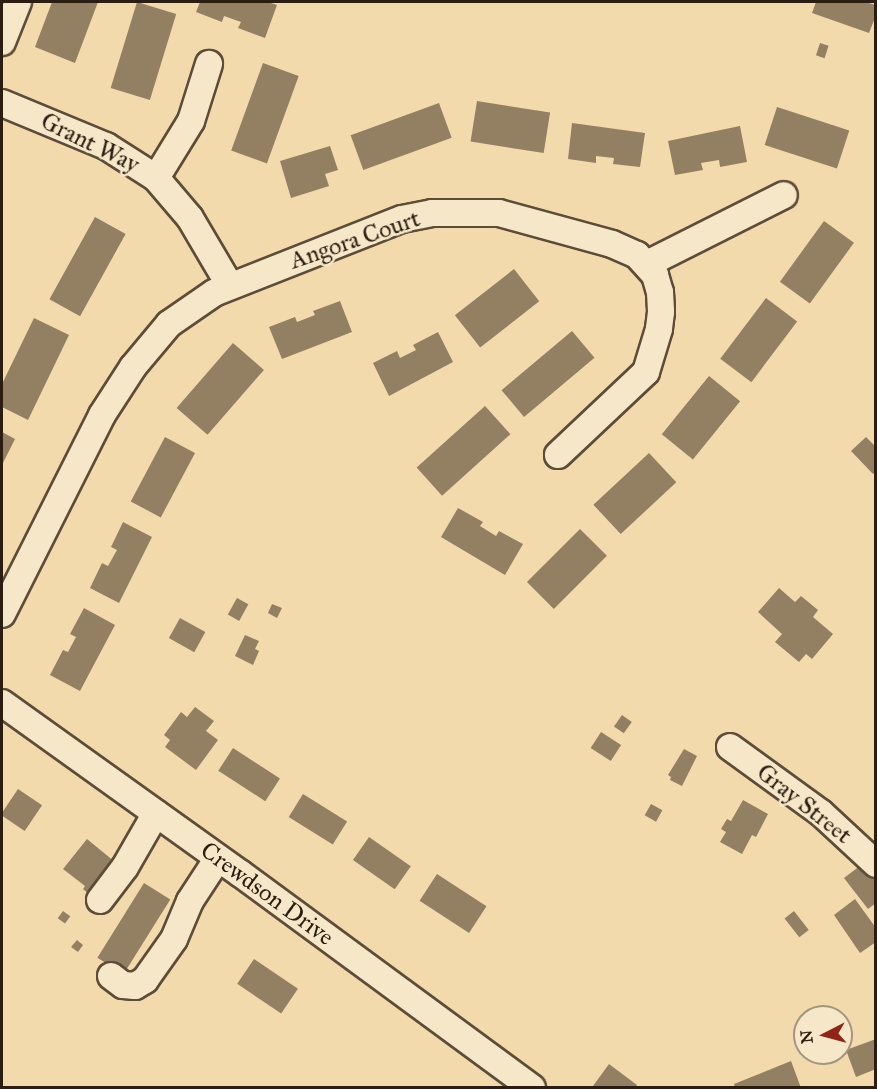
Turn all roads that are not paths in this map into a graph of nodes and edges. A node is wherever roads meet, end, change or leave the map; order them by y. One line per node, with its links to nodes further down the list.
1 (18, 2): 2 (street)
2 (2, 42)
3 (209, 64): 5 (street)
4 (2, 103): 5 (street, Grant Way)
5 (156, 178): 8 (street, Grant Way)
6 (784, 195): 7 (street)
7 (647, 264): 8 (street, Angora Court); 9 (street)
8 (230, 286): 10 (street, Angora Court)
9 (558, 455)
10 (2, 614)
11 (2, 702): 13 (street, Crewdson Drive)
12 (730, 747): 15 (street, Gray Street)
13 (156, 813): 14 (street, Crewdson Drive); 16 (street)
14 (218, 858): 17 (street); 18 (street, Crewdson Drive)
15 (876, 864)
16 (100, 900)
17 (111, 976)
18 (532, 1088)

